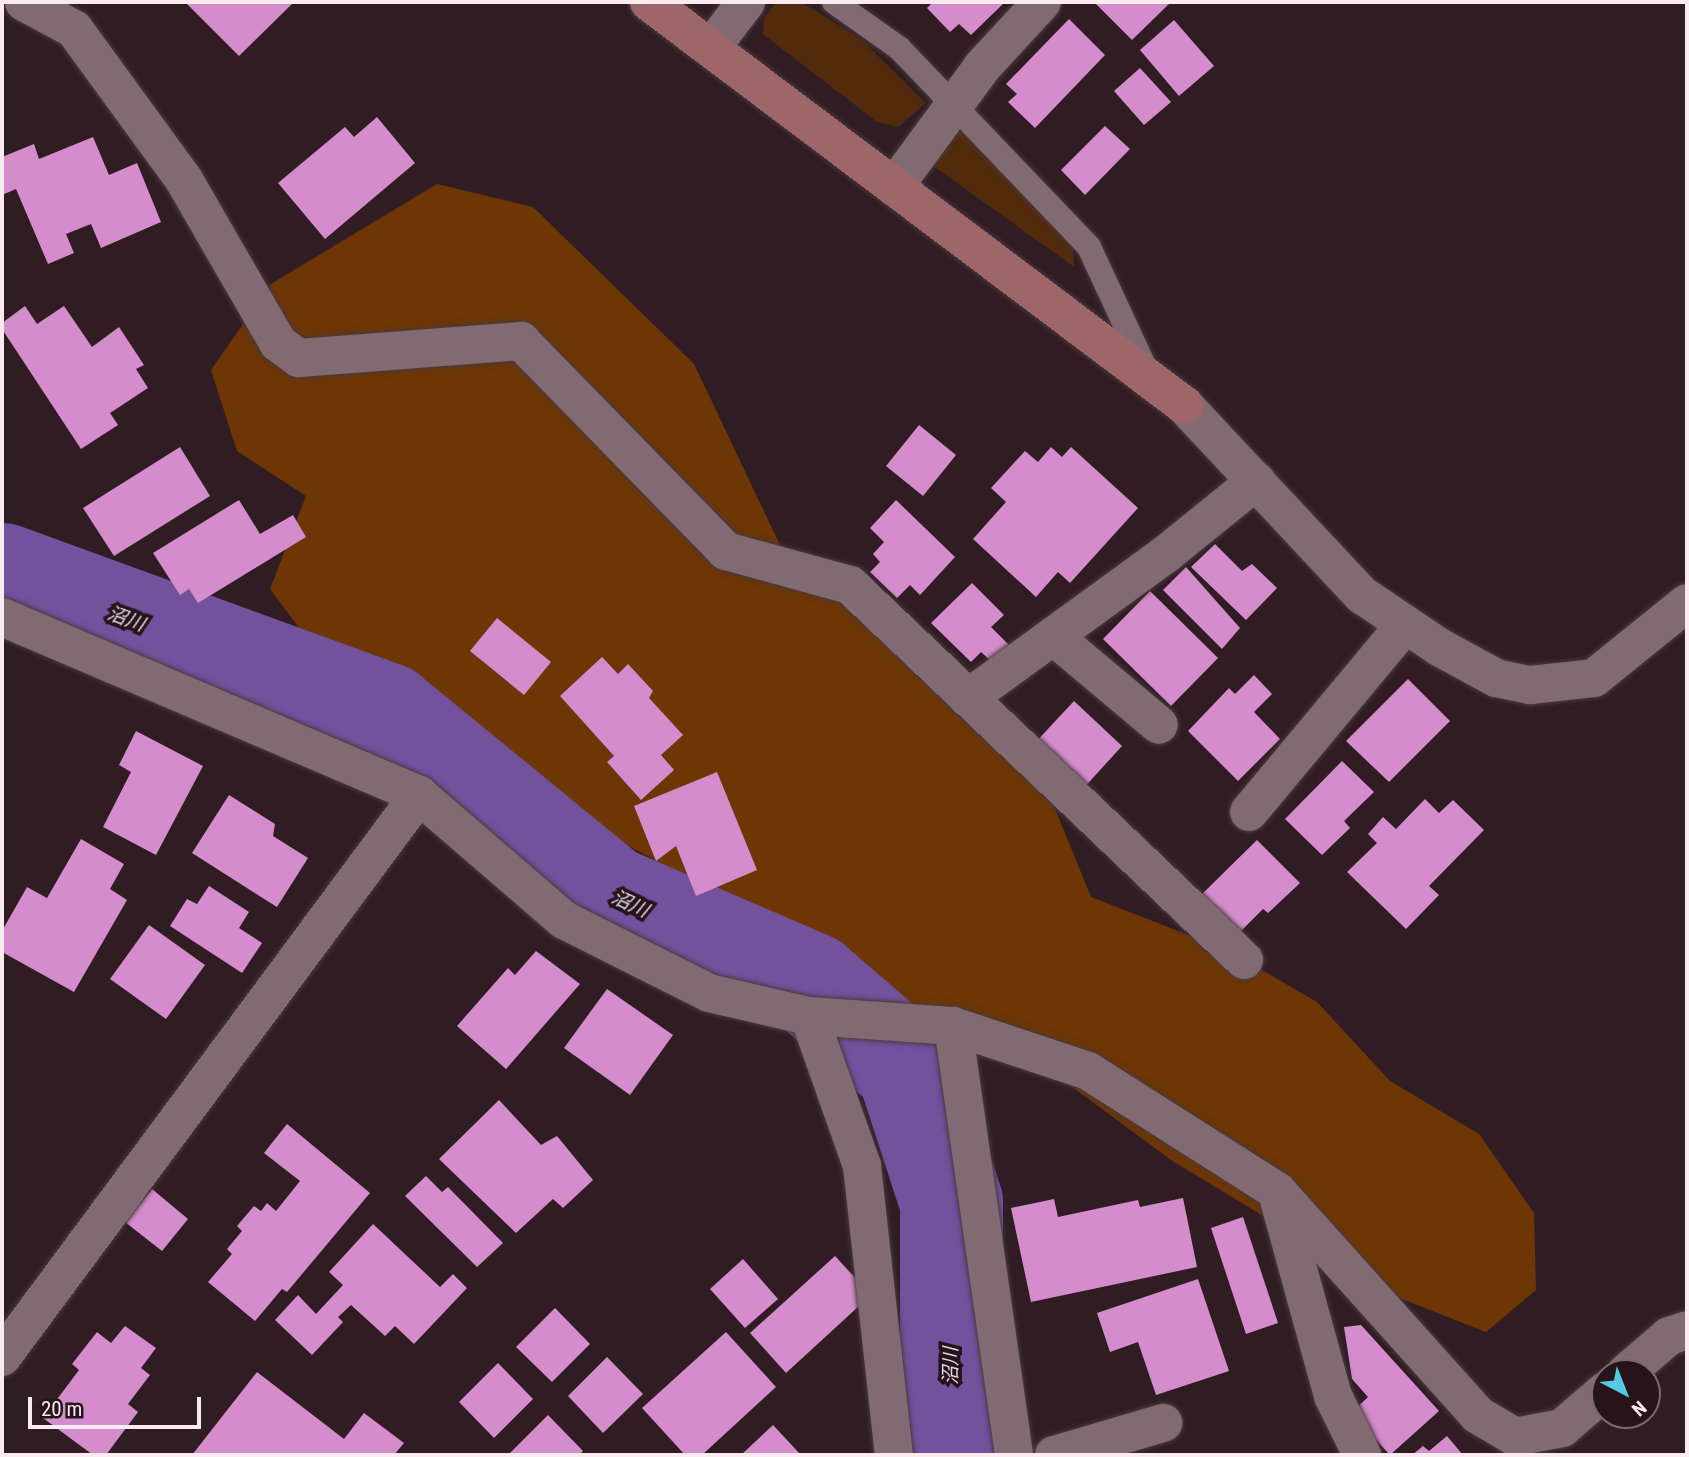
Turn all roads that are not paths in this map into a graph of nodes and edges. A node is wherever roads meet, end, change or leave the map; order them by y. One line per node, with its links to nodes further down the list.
1 (24, 2): 15 (street)
2 (649, 2): 6 (street)
3 (746, 2): 6 (street)
4 (834, 2): 7 (lane)
5 (1042, 2): 7 (street)
6 (711, 48): 8 (street)
7 (952, 107): 8 (street); 9 (lane)
8 (894, 187): 9 (street)
9 (1149, 378): 10 (street)
10 (1256, 481): 13 (street); 14 (street)
11 (1687, 603): 13 (street)
12 (2, 617): 17 (street)
13 (1405, 625): 18 (street)
14 (1053, 636): 15 (street); 16 (street)
15 (968, 698): 19 (street)
16 (1159, 725)
17 (419, 795): 20 (street); 24 (street)
18 (1249, 812)
19 (1244, 960)
20 (809, 1016): 21 (street); 28 (street)
21 (953, 1026): 22 (street); 29 (street)
22 (1277, 1191): 26 (street); 31 (street)
23 (1687, 1330): 25 (street)
24 (2, 1357)
25 (1642, 1359)
26 (1591, 1403)
27 (1163, 1423): 30 (street)
28 (894, 1455)
29 (1014, 1455)
30 (1054, 1455)
31 (1362, 1455)

